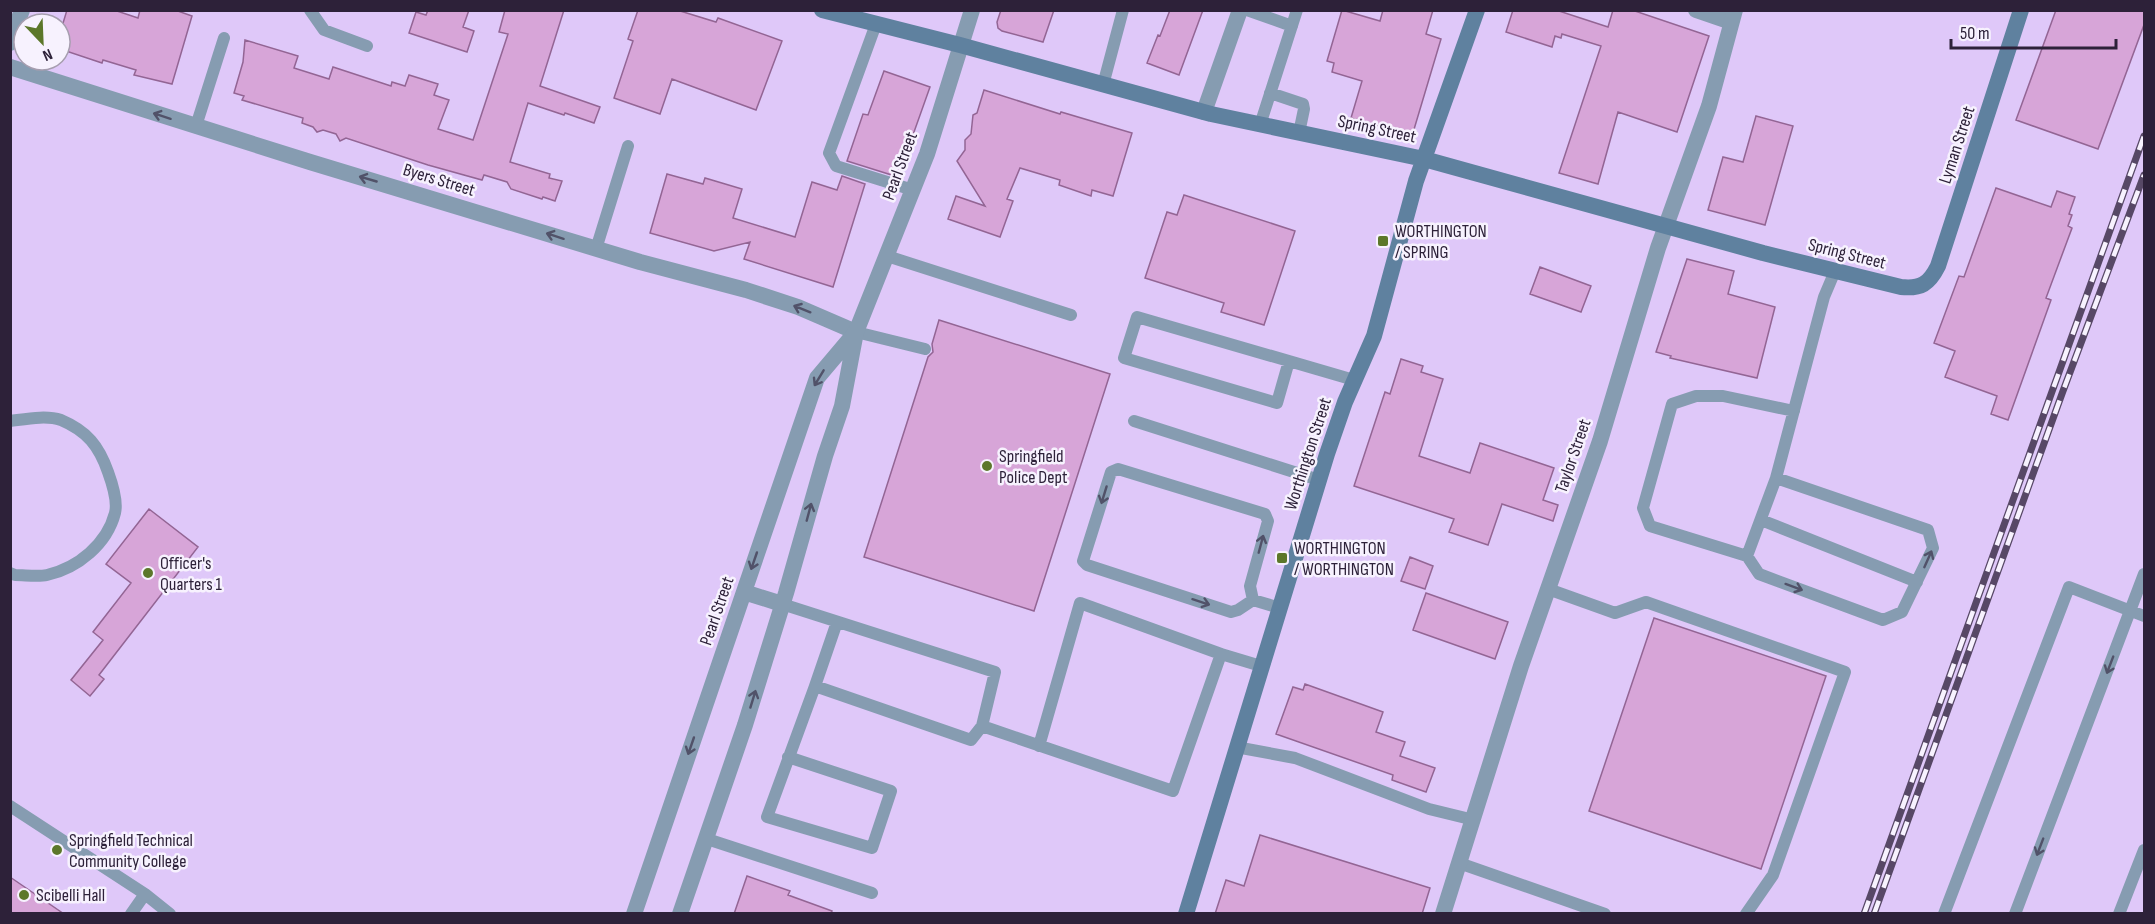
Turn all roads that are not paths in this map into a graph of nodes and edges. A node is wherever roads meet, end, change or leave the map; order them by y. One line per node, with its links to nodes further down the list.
1 (22, 10): 16 (street)
2 (310, 10): 18 (lane)
3 (822, 10): 13 (main road, Spring Street)
4 (972, 10): 17 (street, Pearl Street)
5 (1123, 10): 20 (lane)
6 (1240, 10): 22 (street)
7 (1247, 10): 14 (lane)
8 (1297, 10): 14 (lane)
9 (1477, 10): 27 (main road, Worthington Street)
10 (1696, 10): 12 (street)
11 (2020, 10): 33 (main road, Lyman Street)
12 (1733, 16): 29 (street, Taylor Street)
13 (876, 24): 17 (main road, Spring Street); 28 (lane)
14 (1292, 26): 21 (lane)
15 (224, 38): 24 (lane)
16 (10, 43)
17 (960, 45): 20 (main road, Spring Street); 28 (street, Pearl Street)
18 (367, 46)
19 (10, 67): 24 (street, Byers Street, one-way to 19)
20 (1103, 85): 22 (main road, Spring Street)
21 (1270, 93): 23 (lane); 25 (lane)
22 (1204, 112): 23 (main road, Spring Street)
23 (1260, 125): 25 (main road, Spring Street)
24 (196, 126): 30 (street, Byers Street, one-way to 24)
25 (1299, 133): 27 (main road, Spring Street)
26 (628, 146): 30 (lane)
27 (1424, 159): 29 (main road, Spring Street); 38 (main road, Worthington Street)
28 (914, 190): 31 (street, Pearl Street)
29 (1666, 226): 32 (main road, Spring Street); 49 (street, Taylor Street)
30 (597, 249): 35 (street, Byers Street, one-way to 30)
31 (887, 256): 34 (lane); 35 (street, Pearl Street)
32 (1835, 271): 33 (main road, Spring Street); 39 (lane)
33 (1922, 286)
34 (1071, 315)
35 (856, 332): 36 (lane); 50 (street, Pearl Street, one-way to 50); 52 (street, Pearl Street, one-way to 35)
36 (926, 349)
37 (1289, 361): 37 (lane); 38 (lane)
38 (1354, 380): 43 (main road, Worthington Street)
39 (1794, 411): 42 (lane); 45 (lane)
40 (10, 420): 46 (lane)
41 (1134, 421): 43 (lane)
42 (1776, 478): 44 (lane); 48 (lane, one-way to 42)
43 (1319, 480): 53 (main road, Worthington Street)
44 (1761, 520): 45 (lane); 48 (lane)
45 (1747, 556): 48 (lane, one-way to 48)
46 (10, 573)
47 (2145, 574): 54 (lane)
48 (1917, 582)
49 (1548, 589): 65 (street, Taylor Street); 78 (lane)
50 (744, 592): 52 (street); 73 (street, Pearl Street, one-way to 73)
51 (1253, 600): 51 (lane, one-way to 51); 53 (lane)
52 (783, 604): 56 (lane); 66 (street, Pearl Street, one-way to 52)
53 (1280, 608): 58 (main road, Worthington Street)
54 (2131, 611): 55 (lane); 79 (lane); 80 (lane, one-way to 80)
55 (2145, 616)
56 (837, 622): 59 (lane); 60 (lane)
57 (1221, 654): 58 (lane); 61 (lane); 61 (lane)
58 (1261, 666): 62 (main road, Worthington Street)
59 (815, 686): 60 (lane); 63 (lane)
60 (982, 726): 61 (lane)
61 (1039, 746)
62 (1236, 747): 65 (lane); 75 (main road, Worthington Street)
63 (788, 757): 63 (lane)
64 (10, 806): 70 (lane)
65 (1474, 820): 68 (street, Taylor Street)
66 (707, 839): 69 (lane); 74 (street, Pearl Street)
67 (2145, 850): 81 (lane)
68 (1459, 863): 76 (street, Taylor Street); 77 (lane)
69 (872, 893)
70 (145, 894): 71 (lane); 72 (lane)
71 (131, 914)
72 (170, 914)
73 (634, 914)
74 (680, 914)
75 (1186, 914)
76 (1443, 914)
77 (1605, 914)
78 (1746, 914)
79 (1944, 914)
80 (2015, 914)
81 (2119, 914)

